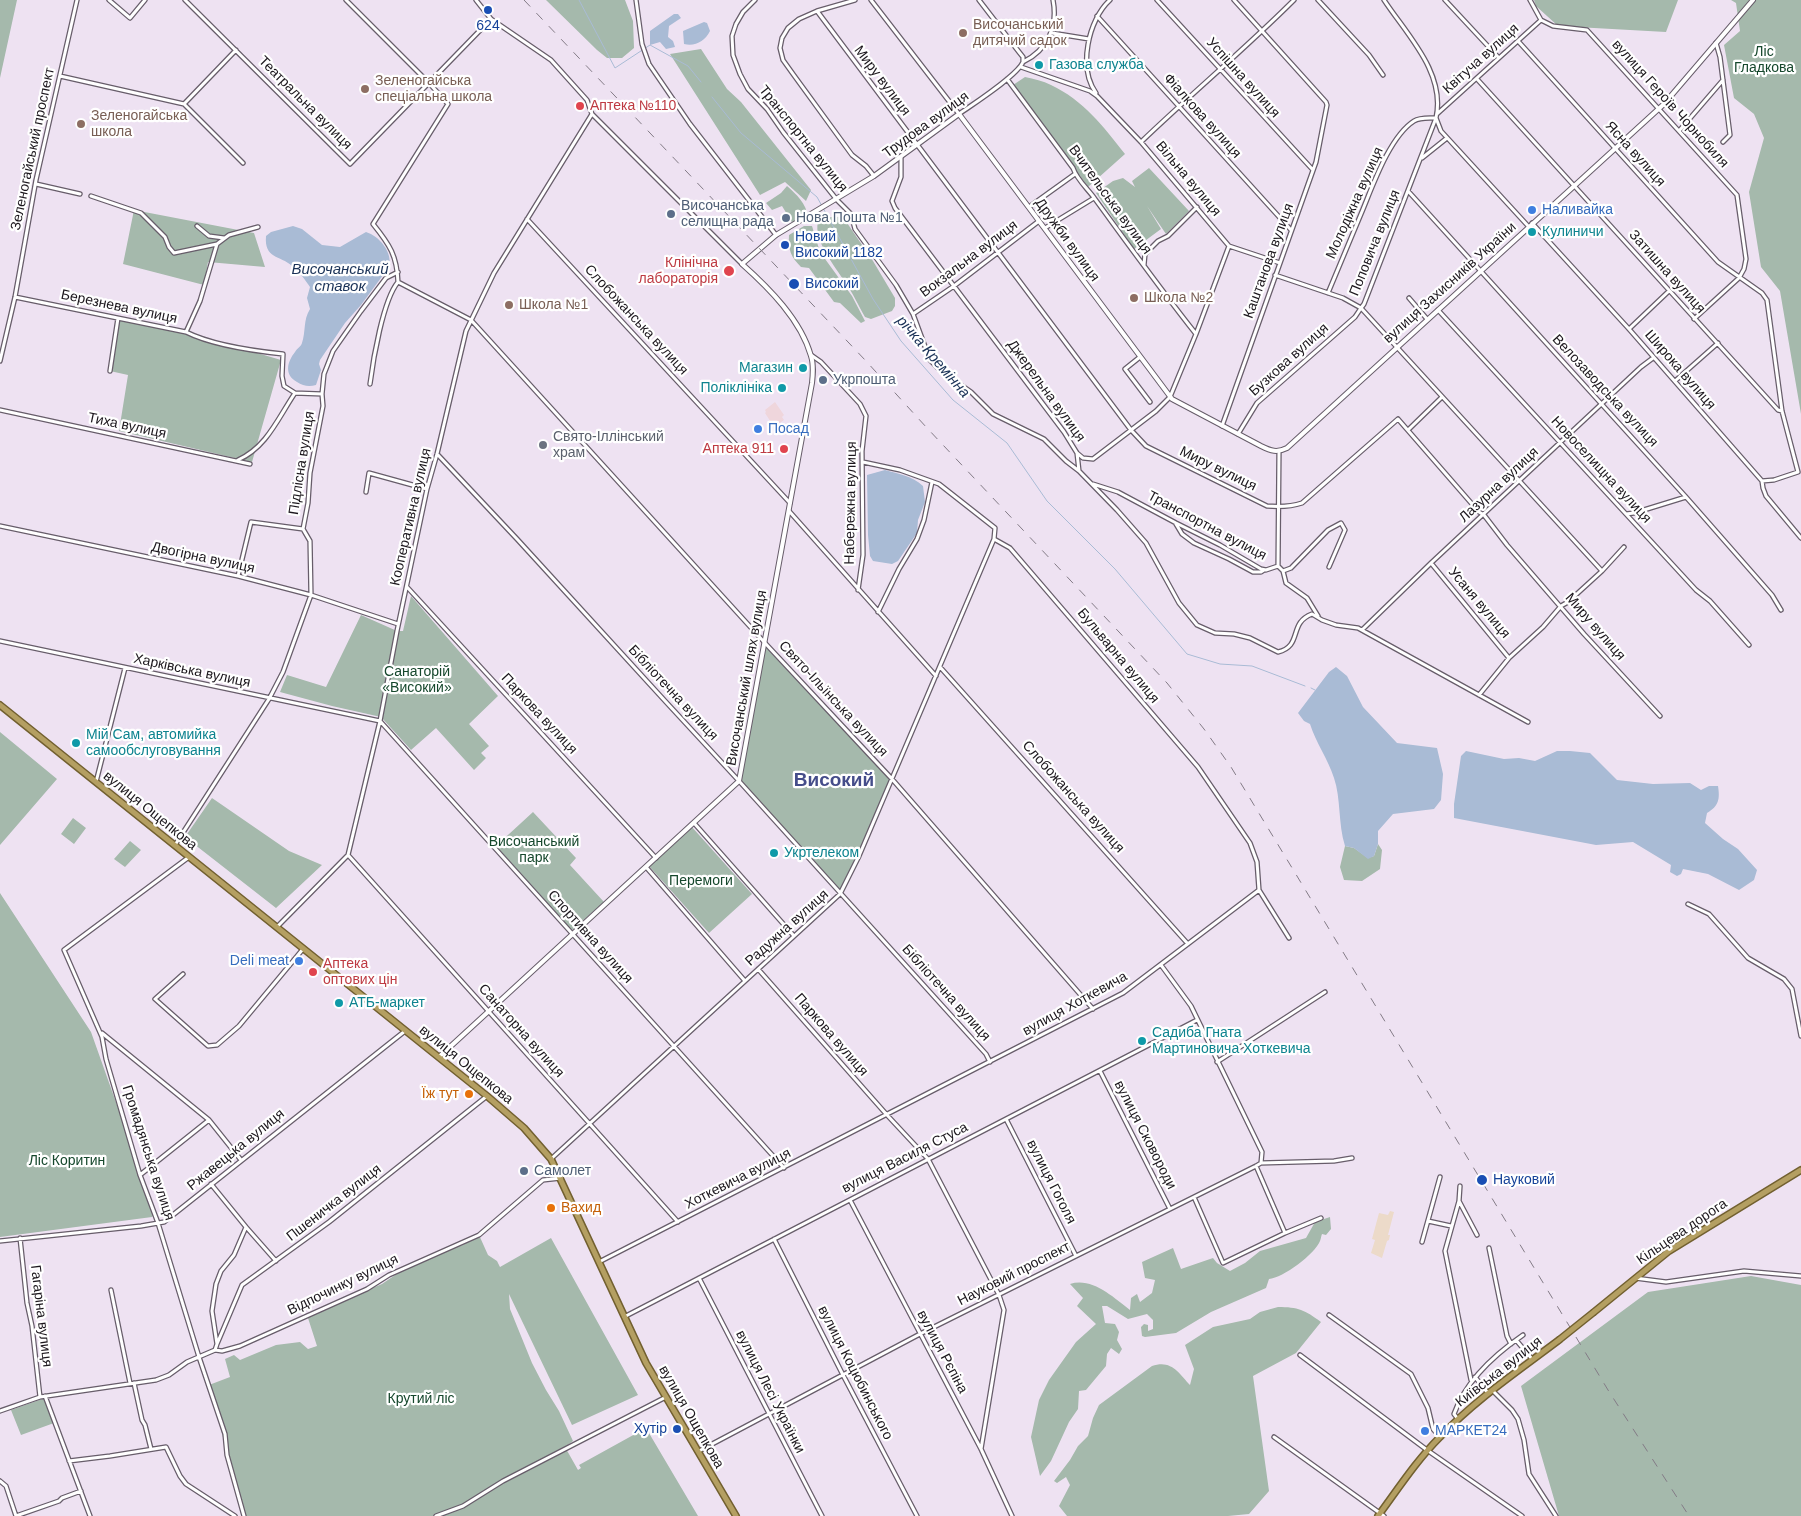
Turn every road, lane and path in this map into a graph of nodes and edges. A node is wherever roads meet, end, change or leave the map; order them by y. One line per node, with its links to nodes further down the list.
1 (77, 0): 39 (street, Зеленогайський проспект)
2 (109, 0): 3 (street)
3 (145, 0)
4 (185, 0): 33 (street, Театральна вулиця)
5 (346, 0): 43 (street)
6 (476, 0): 26 (street)
7 (636, 0): 80 (street)
8 (755, 0): 70 (street, Транспортна вулиця)
9 (855, 0): 24 (street)
10 (871, 0): 49 (street, Дружби вулиця)
11 (979, 0): 35 (street)
12 (1053, 0): 23 (street)
13 (1057, 0): 23 (street)
14 (1110, 0): 25 (street)
15 (1157, 0): 37 (street, Успішна вулиця)
16 (1234, 0): 28 (street)
17 (1294, 0): 28 (street)
18 (1318, 0): 38 (street)
19 (1384, 0): 50 (street, Поповича вулиця)
20 (1445, 0): 34 (street)
21 (1530, 0): 27 (street)
22 (1753, 0): 32 (street, вулиця Захисників України)
23 (1054, 7): 29 (street)
24 (817, 11): 56 (street, Миру вулиця); 63 (street)
25 (1097, 16): 30 (street); 46 (street, Фіалкова вулиця)
26 (491, 19): 43 (street, Театральна вулиця); 48 (street)
27 (1541, 20): 31 (street, Квітуча вулиця); 47 (street, вулиця Героїв Чорнобиля)
28 (1262, 32): 37 (street); 61 (street, Каштанова вулиця)
29 (1052, 33): 30 (street); 35 (street)
30 (1089, 39): 44 (street)
31 (1518, 41): 34 (street, Квітуча вулиця); 57 (street, Ясна вулиця)
32 (1716, 43): 42 (street); 47 (street, вулиця Захисників України)
33 (236, 50): 43 (street, Театральна вулиця); 45 (street)
34 (1499, 59): 41 (street, Квітуча вулиця)
35 (1023, 62): 36 (street, Трудова вулиця)
36 (1021, 67): 40 (street, Трудова вулиця); 44 (street, Вільна вулиця)
37 (1220, 69): 46 (street); 61 (street, Успішна вулиця)
38 (1383, 75)
39 (60, 76): 45 (street); 64 (street, Зеленогайський проспект)
40 (1007, 79): 49 (street, Трудова вулиця); 62 (street, Вчительська вулиця)
41 (1477, 79): 50 (street, Квітуча вулиця); 65 (street, Затишна вулиця)
42 (1723, 80): 52 (street); 55 (street)
43 (430, 82): 89 (street)
44 (1098, 96): 54 (street, Вільна вулиця)
45 (184, 104): 60 (street)
46 (1178, 106): 54 (street); 79 (street, Фіалкова вулиця)
47 (1659, 109): 52 (street, вулиця Героїв Чорнобиля); 57 (street, вулиця Захисників України)
48 (592, 114): 73 (street, Кооперативна вулиця); 86 (street)
49 (959, 114): 56 (street, Трудова вулиця); 71 (street, Дружби вулиця)
50 (1437, 114): 51 (street, Поповича вулиця)
51 (1436, 118): 53 (street, Широка вулиця); 59 (street, Поповича вулиця); 95 (street, Молодіжна вулиця)
52 (1679, 131): 91 (street, вулиця Героїв Чорнобиля)
53 (1447, 138): 59 (street); 75 (street, Широка вулиця)
54 (1141, 142): 72 (street, Вільна вулиця)
55 (1723, 142)
56 (916, 146): 58 (street, Трудова вулиця); 84 (street, Миру вулиця)
57 (1615, 148): 65 (street, вулиця Захисників України); 91 (street, Ясна вулиця)
58 (901, 157): 63 (street, Трудова вулиця); 93 (street, Джерельна вулиця)
59 (1420, 159): 66 (street, Поповича вулиця)
60 (243, 164)
61 (1313, 170): 79 (street, Каштанова вулиця)
62 (1075, 174): 69 (street, Вчительська вулиця); 71 (street)
63 (874, 176): 70 (street, Трудова вулиця)
64 (36, 184): 67 (street); 96 (street, Зеленогайський проспект)
65 (1574, 186): 75 (street, вулиця Захисників України); 94 (street, Затишна вулиця)
66 (1408, 191): 88 (street, Велозаводська вулиця); 98 (street, Поповича вулиця)
67 (80, 194)
68 (91, 196): 82 (street)
69 (1094, 198): 78 (street); 87 (street, Вчительська вулиця)
70 (837, 200): 80 (street, Трудова вулиця); 100 (street, Транспортна вулиця)
71 (1029, 207): 74 (street, Дружби вулиця)
72 (1197, 207): 83 (street, Вільна вулиця); 87 (street)
73 (527, 219): 104 (street, Кооперативна вулиця); 144 (street, Слобожанська вулиця)
74 (1039, 221): 78 (street, Дружби вулиця); 84 (street, Вокзальна вулиця)
75 (1531, 225): 88 (street, вулиця Захисників України); 105 (street, Широка вулиця)
76 (197, 226): 81 (street)
77 (258, 227): 81 (street)
78 (1045, 228): 111 (street, Дружби вулиця)
79 (1291, 231): 85 (street, Каштанова вулиця)
80 (776, 235): 86 (street, Трудова вулиця)
81 (224, 238): 82 (street)
82 (217, 244): 106 (street, Березнева вулиця)
83 (1228, 246): 85 (street); 107 (street)
84 (998, 252): 93 (street, Вокзальна вулиця); 126 (street, Миру вулиця)
85 (1280, 263): 90 (street, Каштанова вулиця)
86 (742, 264): 110 (street)
87 (1144, 266): 107 (street, Вчительська вулиця)
88 (1480, 271): 99 (street, вулиця Захисників України); 122 (street, Велозаводська вулиця)
89 (398, 272): 92 (street); 118 (street, Підлісна вулиця)
90 (1276, 275): 95 (street); 125 (street, Каштанова вулиця)
91 (1740, 278): 103 (street); 124 (street, Ясна вулиця)
92 (398, 282): 104 (street); 116 (street)
93 (954, 286): 100 (street, Вокзальна вулиця); 131 (street, Джерельна вулиця)
94 (1669, 291): 103 (street, Затишна вулиця); 105 (street)
95 (1328, 293): 98 (street)
96 (15, 297): 101 (street, Березнева вулиця); 113 (street, Зеленогайський проспект)
97 (1409, 298): 102 (street)
98 (1361, 308): 109 (street, Поповича вулиця); 128 (street, Бузкова вулиця)
99 (1438, 309): 102 (street, вулиця Захисників України); 129 (street, Новоселищна вулиця)
100 (913, 314): 136 (street, Транспортна вулиця)
101 (118, 318): 106 (street, Березнева вулиця); 114 (street)
102 (1427, 319): 109 (street, вулиця Захисників України)
103 (1694, 319): 108 (street, Затишна вулиця)
104 (471, 320): 132 (street, Кооперативна вулиця); 172 (street, Свято-Ільїнська вулиця)
105 (1629, 329): 112 (street, Широка вулиця)
106 (186, 332): 117 (street)
107 (1196, 334): 119 (street)
108 (1718, 343): 115 (street); 124 (street, Затишна вулиця)
109 (1396, 347): 120 (street, Поповича вулиця); 130 (street, вулиця Захисників України)
110 (811, 355): 134 (street, Набережна вулиця); 144 (street, Височанський шлях вулиця)
111 (1140, 357): 119 (street, Дружби вулиця); 121 (street)
112 (1653, 358): 115 (street, Широка вулиця); 122 (street, Лазурна вулиця)
113 (0, 361)
114 (110, 371)
115 (1675, 381): 138 (street, Широка вулиця)
116 (370, 384)
117 (295, 393): 118 (street); 133 (street)
118 (322, 394): 151 (street, Підлісна вулиця)
119 (1170, 397): 125 (street, Дружби вулиця); 126 (street)
120 (1442, 397): 127 (street); 137 (street, Поповича вулиця)
121 (1150, 402)
122 (1601, 404): 129 (street, Лазурна вулиця); 143 (street, Велозаводська вулиця)
123 (0, 410): 133 (street, Тиха вулиця)
124 (1782, 411): 138 (street, Ясна вулиця)
125 (1222, 426): 128 (street, Дружби вулиця)
126 (1131, 430): 131 (street); 145 (street, Миру вулиця)
127 (1408, 430): 145 (street, Миру вулиця); 148 (street, Миру вулиця)
128 (1238, 434): 130 (street, Дружби вулиця)
129 (1560, 443): 137 (street, Лазурна вулиця); 147 (street, Новоселищна вулиця)
130 (1279, 451): 145 (street)
131 (1077, 453): 136 (street, Джерельна вулиця)
132 (437, 454): 141 (street, Кооперативна вулиця); 185 (street, Бібліотечна вулиця)
133 (237, 460): 135 (street, Тиха вулиця)
134 (863, 462): 139 (street, Бульварна вулиця); 163 (street, Набережна вулиця)
135 (250, 464)
136 (1079, 471): 140 (street)
137 (1519, 481): 148 (street, Лазурна вулиця); 159 (street, Поповича вулиця)
138 (1762, 481): 152 (street, Широка вулиця)
139 (932, 482): 153 (street, Бульварна вулиця); 167 (street)
140 (1090, 483): 149 (street, Транспортна вулиця); 168 (street)
141 (427, 489): 142 (street); 162 (street, Кооперативна вулиця)
142 (366, 492)
143 (1686, 497): 147 (street); 166 (street, Велозаводська вулиця)
144 (790, 502): 146 (street, Височанський шлях вулиця)
145 (1279, 507): 156 (street)
146 (789, 512): 163 (street); 172 (street, Височанський шлях вулиця)
147 (1626, 514): 173 (street, Новоселищна вулиця)
148 (1484, 515): 155 (street, Лазурна вулиця); 165 (street, Миру вулиця)
149 (1176, 523): 158 (street, Транспортна вулиця); 158 (street)
150 (0, 526): 161 (street, Двогірна вулиця)
151 (303, 529): 161 (street); 164 (street, Підлісна вулиця)
152 (1801, 538)
153 (994, 539): 175 (street, Радужна вулиця); 193 (street, Бульварна вулиця)
154 (1624, 547): 159 (street)
155 (1431, 563): 170 (street, Лазурна вулиця); 174 (street, Усаня вулиця)
156 (1278, 566): 158 (street, Транспортна вулиця); 160 (street, Транспортна вулиця)
157 (1329, 567): 160 (street)
158 (1264, 570)
159 (1602, 571): 165 (street)
160 (1283, 572): 168 (street, Транспортна вулиця)
161 (238, 576): 164 (street, Двогірна вулиця)
162 (406, 587): 169 (street, Кооперативна вулиця); 191 (street, Паркова вулиця)
163 (858, 590): 167 (street)
164 (311, 595): 169 (street, Двогірна вулиця); 179 (street, Підлісна вулиця)
165 (1561, 606): 174 (street); 181 (street, Миру вулиця)
166 (1781, 610)
167 (878, 612): 177 (street)
168 (1318, 617): 170 (street)
169 (398, 624): 182 (street, Кооперативна вулиця)
170 (1362, 630): 178 (street)
171 (0, 641): 176 (street, Харківська вулиця)
172 (765, 643): 184 (street, Свято-Ільїнська вулиця); 185 (street, Височанський шлях вулиця)
173 (1749, 645)
174 (1509, 658): 178 (street)
175 (940, 666): 177 (street, Радужна вулиця); 200 (street, Слобожанська вулиця)
176 (125, 668): 179 (street, Харківська вулиця); 186 (street)
177 (936, 676): 184 (street, Радужна вулиця)
178 (1479, 695): 183 (street)
179 (269, 699): 182 (street, Харківська вулиця); 188 (street, Підлісна вулиця)
180 (0, 705): 186 (highway, вулиця Ощепкова)
181 (1660, 716)
182 (380, 721): 189 (street, Кооперативна вулиця); 197 (street, Спортивна вулиця)
183 (1528, 722)
184 (892, 778): 194 (street, Радужна вулиця); 207 (street, Свято-Ільїнська вулиця)
185 (739, 781): 187 (street, Височанський шлях вулиця); 194 (street, Бібліотечна вулиця)
186 (96, 783): 188 (highway, вулиця Ощепкова)
187 (694, 823): 191 (street, Височанський шлях вулиця); 198 (street)
188 (174, 845): 190 (highway, вулиця Ощепкова)
189 (348, 855): 196 (street); 208 (street, Санаторна вулиця)
190 (189, 857): 196 (highway, вулиця Ощепкова); 211 (street, Громадянська вулиця)
191 (656, 858): 192 (street, Височанський шлях вулиця)
192 (646, 867): 197 (street, Височанський шлях вулиця); 205 (street)
193 (1259, 890): 199 (street, Бульварна вулиця); 200 (street, вулиця Хоткевича)
194 (840, 894): 198 (street, Радужна вулиця); 215 (street, Бібліотечна вулиця)
195 (1688, 904): 212 (street)
196 (277, 927): 201 (highway, вулиця Ощепкова)
197 (573, 934): 208 (street, Височанський шлях вулиця); 213 (street, Спортивна вулиця)
198 (794, 936): 203 (street, Радужна вулиця)
199 (1289, 938)
200 (1188, 944): 202 (street, вулиця Хоткевича)
201 (304, 948): 204 (street); 210 (highway, вулиця Ощепкова)
202 (1161, 965): 207 (street, вулиця Хоткевича); 209 (street)
203 (758, 969): 205 (street, Радужна вулиця); 219 (street, Паркова вулиця)
204 (183, 974)
205 (745, 981): 213 (street, Радужна вулиця)
206 (1325, 992): 216 (street)
207 (1093, 1009): 215 (street, вулиця Хоткевича)
208 (488, 1012): 214 (street, Височанський шлях вулиця); 222 (street, Санаторна вулиця)
209 (1197, 1020): 216 (street); 217 (street, вулиця Василя Стуса)
210 (405, 1030): 214 (highway, вулиця Ощепкова); 226 (street, Ржавецька вулиця)
211 (100, 1032): 221 (street); 231 (street, Громадянська вулиця)
212 (1801, 1036)
213 (674, 1047): 222 (street, Радужна вулиця); 229 (street, Спортивна вулиця)
214 (439, 1057): 218 (highway, вулиця Ощепкова)
215 (990, 1062): 219 (street, вулиця Хоткевича)
216 (1217, 1062): 227 (street)
217 (1100, 1071): 220 (street, вулиця Василя Стуса); 239 (street, вулиця Сковороди)
218 (488, 1096): 223 (highway, вулиця Ощепкова); 254 (street, Пшеничка вулиця)
219 (887, 1115): 225 (street, Паркова вулиця); 229 (street, Хоткевича вулиця)
220 (1006, 1119): 225 (street, вулиця Василя Стуса); 253 (street, вулиця Гоголя)
221 (209, 1120): 226 (street); 231 (street)
222 (590, 1123): 223 (street, Радужна вулиця); 243 (street, Санаторна вулиця)
223 (551, 1158): 233 (highway, вулиця Ощепкова)
224 (1352, 1158): 227 (street, Науковий проспект)
225 (928, 1159): 237 (street, вулиця Василя Стуса); 260 (street, Паркова вулиця)
226 (241, 1160): 234 (street, Ржавецька вулиця)
227 (1261, 1163): 228 (street, Науковий проспект)
228 (1256, 1166): 236 (street, Науковий проспект); 246 (street)
229 (784, 1168): 243 (street, Хоткевича вулиця)
230 (1801, 1170): 258 (highway, Кільцева дорога)
231 (140, 1175): 242 (street, Громадянська вулиця)
232 (1440, 1176): 241 (street)
233 (561, 1178): 255 (highway, вулиця Ощепкова); 269 (street, Відпочинку вулиця)
234 (211, 1184): 242 (street, Ржавецька вулиця); 245 (street)
235 (1460, 1186): 238 (street)
236 (1194, 1197): 239 (street, Науковий проспект); 246 (street)
237 (850, 1200): 249 (street, вулиця Василя Стуса); 263 (street, вулиця Рєпіна)
238 (1459, 1201): 244 (street); 247 (street)
239 (1170, 1209): 253 (street, Науковий проспект)
240 (1321, 1218): 246 (street)
241 (1428, 1221): 244 (street); 251 (street)
242 (158, 1222): 248 (street, Ржавецька вулиця); 271 (street, Громадянська вулиця)
243 (678, 1222): 255 (street, Хоткевича вулиця)
244 (1452, 1226): 274 (street)
245 (246, 1227): 254 (street); 267 (street)
246 (1285, 1234)
247 (1477, 1235)
248 (20, 1238): 250 (street, Ржавецька вулиця); 278 (street, Гагаріна вулиця)
249 (774, 1239): 257 (street, вулиця Василя Стуса); 273 (street, вулиця Коцюбинського)
250 (0, 1241)
251 (1422, 1242)
252 (1489, 1248): 268 (street)
253 (1076, 1256): 260 (street, Науковий проспект)
254 (276, 1261): 267 (street, Пшеничка вулиця)
255 (598, 1263): 262 (highway, вулиця Ощепкова)
256 (1801, 1276): 258 (street)
257 (699, 1278): 262 (street, вулиця Василя Стуса); 281 (street, вулиця Лесі Українки)
258 (1634, 1278): 266 (highway, Кільцева дорога, bridge)
259 (111, 1290): 275 (street)
260 (999, 1295): 263 (street, Науковий проспект); 286 (street, Паркова вулиця)
261 (1329, 1315): 284 (street)
262 (623, 1317): 279 (highway, вулиця Ощепкова)
263 (920, 1334): 273 (street, Науковий проспект); 286 (street, вулиця Рєпіна)
264 (1524, 1335): 265 (street)
265 (1516, 1340): 268 (street); 272 (street)
266 (1559, 1340): 272 (highway, Київська вулиця)
267 (217, 1344): 269 (street, Пшеничка вулиця)
268 (1511, 1344): 274 (street)
269 (215, 1350): 271 (street)
270 (1300, 1355): 287 (street)
271 (199, 1357): 275 (street); 296 (street, Громадянська вулиця)
272 (1533, 1360): 276 (highway, Київська вулиця)
273 (842, 1375): 281 (street, Науковий проспект); 300 (street, вулиця Коцюбинського)
274 (1473, 1379): 276 (street); 282 (street)
275 (132, 1383): 277 (street); 285 (street)
276 (1490, 1391): 282 (highway, Київська вулиця); 303 (street)
277 (46, 1396): 278 (street); 289 (street)
278 (40, 1397): 280 (street)
279 (666, 1398): 288 (highway, вулиця Ощепкова); 297 (street)
280 (0, 1411)
281 (769, 1414): 288 (street, Науковий проспект); 299 (street, вулиця Лесі Українки)
282 (1458, 1419): 284 (highway, Київська вулиця)
283 (1274, 1437): 292 (street)
284 (1440, 1437): 287 (highway, Київська вулиця)
285 (151, 1449): 289 (street); 295 (street)
286 (981, 1449): 301 (street, вулиця Рєпіна)
287 (1427, 1450): 292 (highway, Київська вулиця); 302 (street)
288 (698, 1452): 298 (highway, вулиця Ощепкова)
289 (69, 1460): 291 (street)
290 (0, 1481): 293 (street)
291 (81, 1491): 293 (street); 294 (street)
292 (1381, 1515)
293 (16, 1516)
294 (90, 1516)
295 (235, 1516)
296 (244, 1516)
297 (436, 1516)
298 (736, 1516)
299 (822, 1516)
300 (917, 1516)
301 (1010, 1516)
302 (1522, 1516)
303 (1556, 1516)

